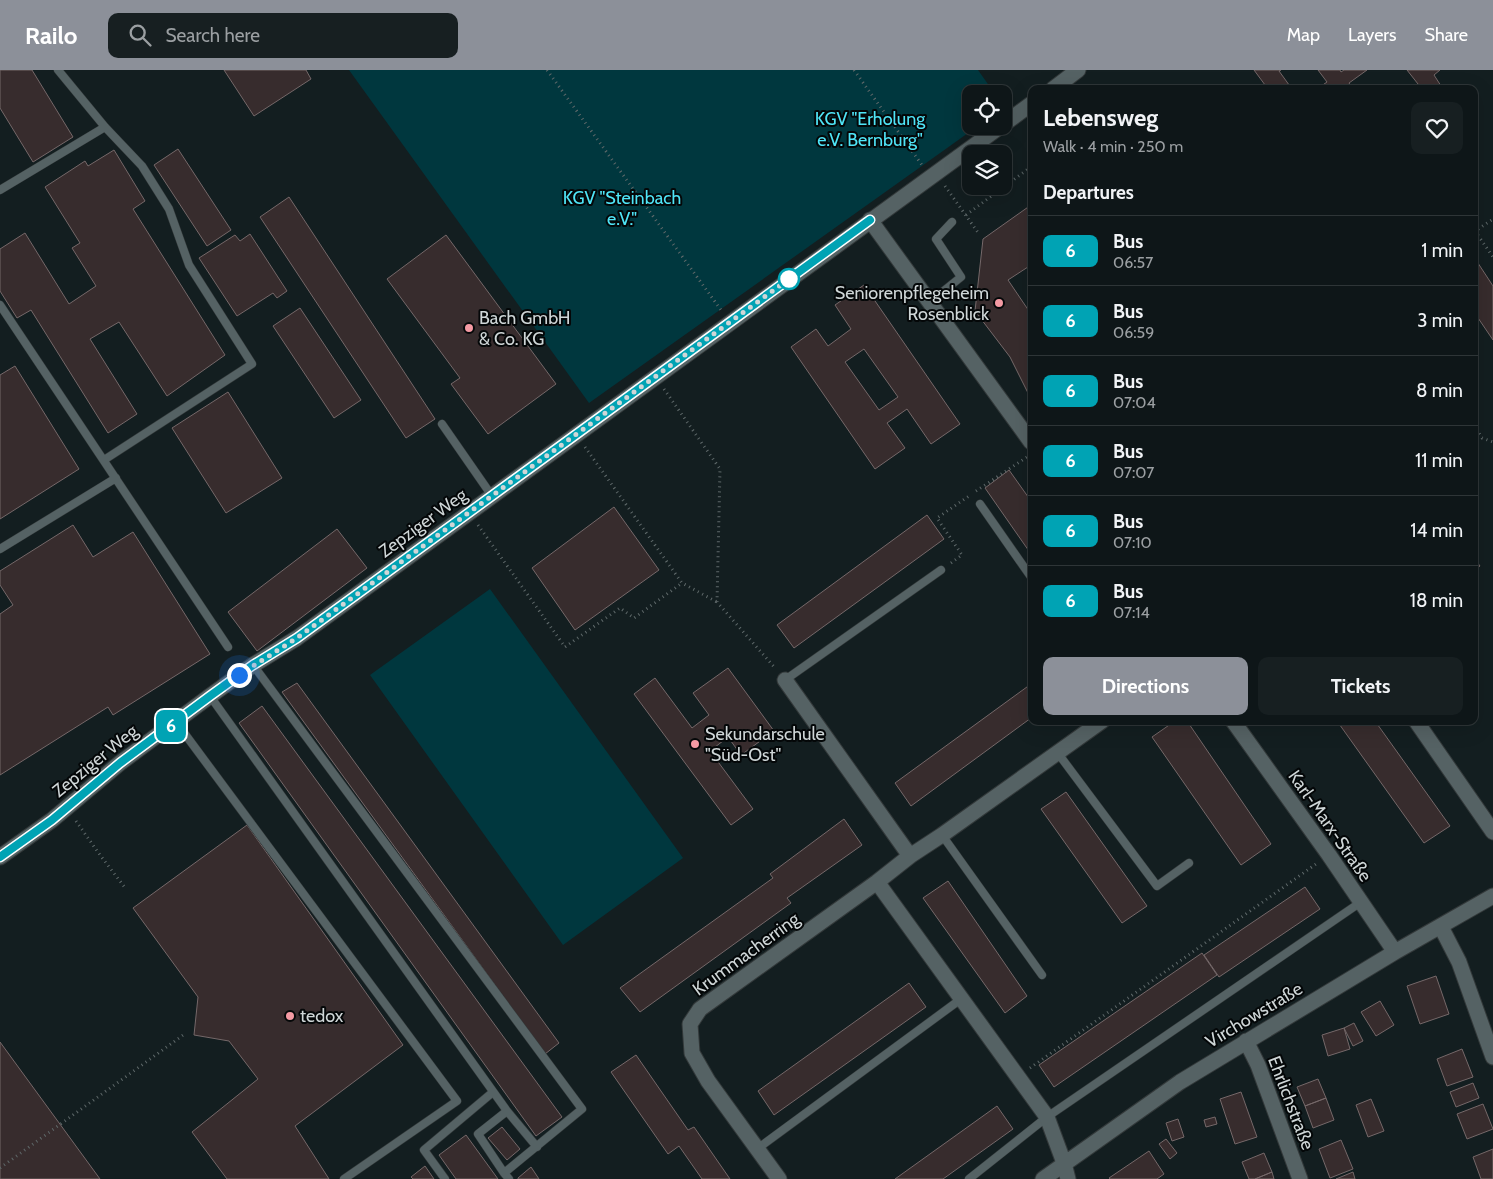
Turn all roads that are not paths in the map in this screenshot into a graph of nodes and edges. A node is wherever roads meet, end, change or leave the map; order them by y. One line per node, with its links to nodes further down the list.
1 (58, 70): 6 (lane)
2 (1078, 70): 3 (street)
3 (1058, 85)
4 (1028, 106): 5 (street, Zepziger Weg)
5 (1012, 118)
6 (105, 127): 8 (lane); 15 (lane)
7 (988, 135): 9 (street, Zepziger Weg)
8 (0, 190)
9 (870, 220): 11 (street); 17 (street, Zepziger Weg)
10 (952, 222): 11 (lane)
11 (930, 302): 14 (street)
12 (0, 305): 15 (lane)
13 (442, 424): 17 (lane)
14 (1028, 433)
15 (104, 460): 16 (lane)
16 (116, 478): 19 (lane); 22 (lane)
17 (492, 496): 23 (street, Zepziger Weg)
18 (980, 504): 21 (lane)
19 (0, 549)
20 (941, 570): 24 (lane)
21 (1028, 572)
22 (228, 647)
23 (253, 665): 25 (street, Zepziger Weg); 48 (lane)
24 (785, 680): 33 (street)
25 (210, 696): 26 (street, Zepziger Weg); 45 (lane)
26 (176, 722): 34 (street, Zepziger Weg); 52 (lane)
27 (1096, 725): 30 (street, Krummacherring)
28 (1236, 725): 38 (street, Karl-Marx-Straße)
29 (1419, 725): 31 (street)
30 (1057, 752): 32 (street, Krummacherring); 35 (lane)
31 (1493, 832)
32 (942, 835): 33 (street, Krummacherring); 41 (lane)
33 (910, 856): 36 (street, Krummacherring)
34 (0, 857)
35 (1189, 863)
36 (877, 882): 42 (street); 49 (street, Krummacherring)
37 (1493, 896): 39 (street, Virchowstraße)
38 (1361, 902): 40 (street, Karl-Marx-Straße); 47 (lane)
39 (1441, 927): 40 (street, Virchowstraße); 44 (street)
40 (1395, 952): 43 (street, Virchowstraße)
41 (1042, 975)
42 (961, 999): 47 (street); 49 (lane)
43 (1246, 1041): 50 (street, Virchowstraße); 58 (street, Ehrlichstraße)
44 (1493, 1057)
45 (493, 1092): 46 (lane); 53 (lane)
46 (506, 1111): 48 (lane); 51 (lane)
47 (1047, 1117): 50 (street); 55 (lane)
48 (537, 1147): 51 (lane)
49 (757, 1149): 54 (street, Krummacherring)
50 (1064, 1163): 56 (street, Virchowstraße); 57 (street)
51 (507, 1176)
52 (344, 1179)
53 (445, 1179)
54 (779, 1179)
55 (969, 1179)
56 (1043, 1179)
57 (1068, 1179)
58 (1300, 1179)

